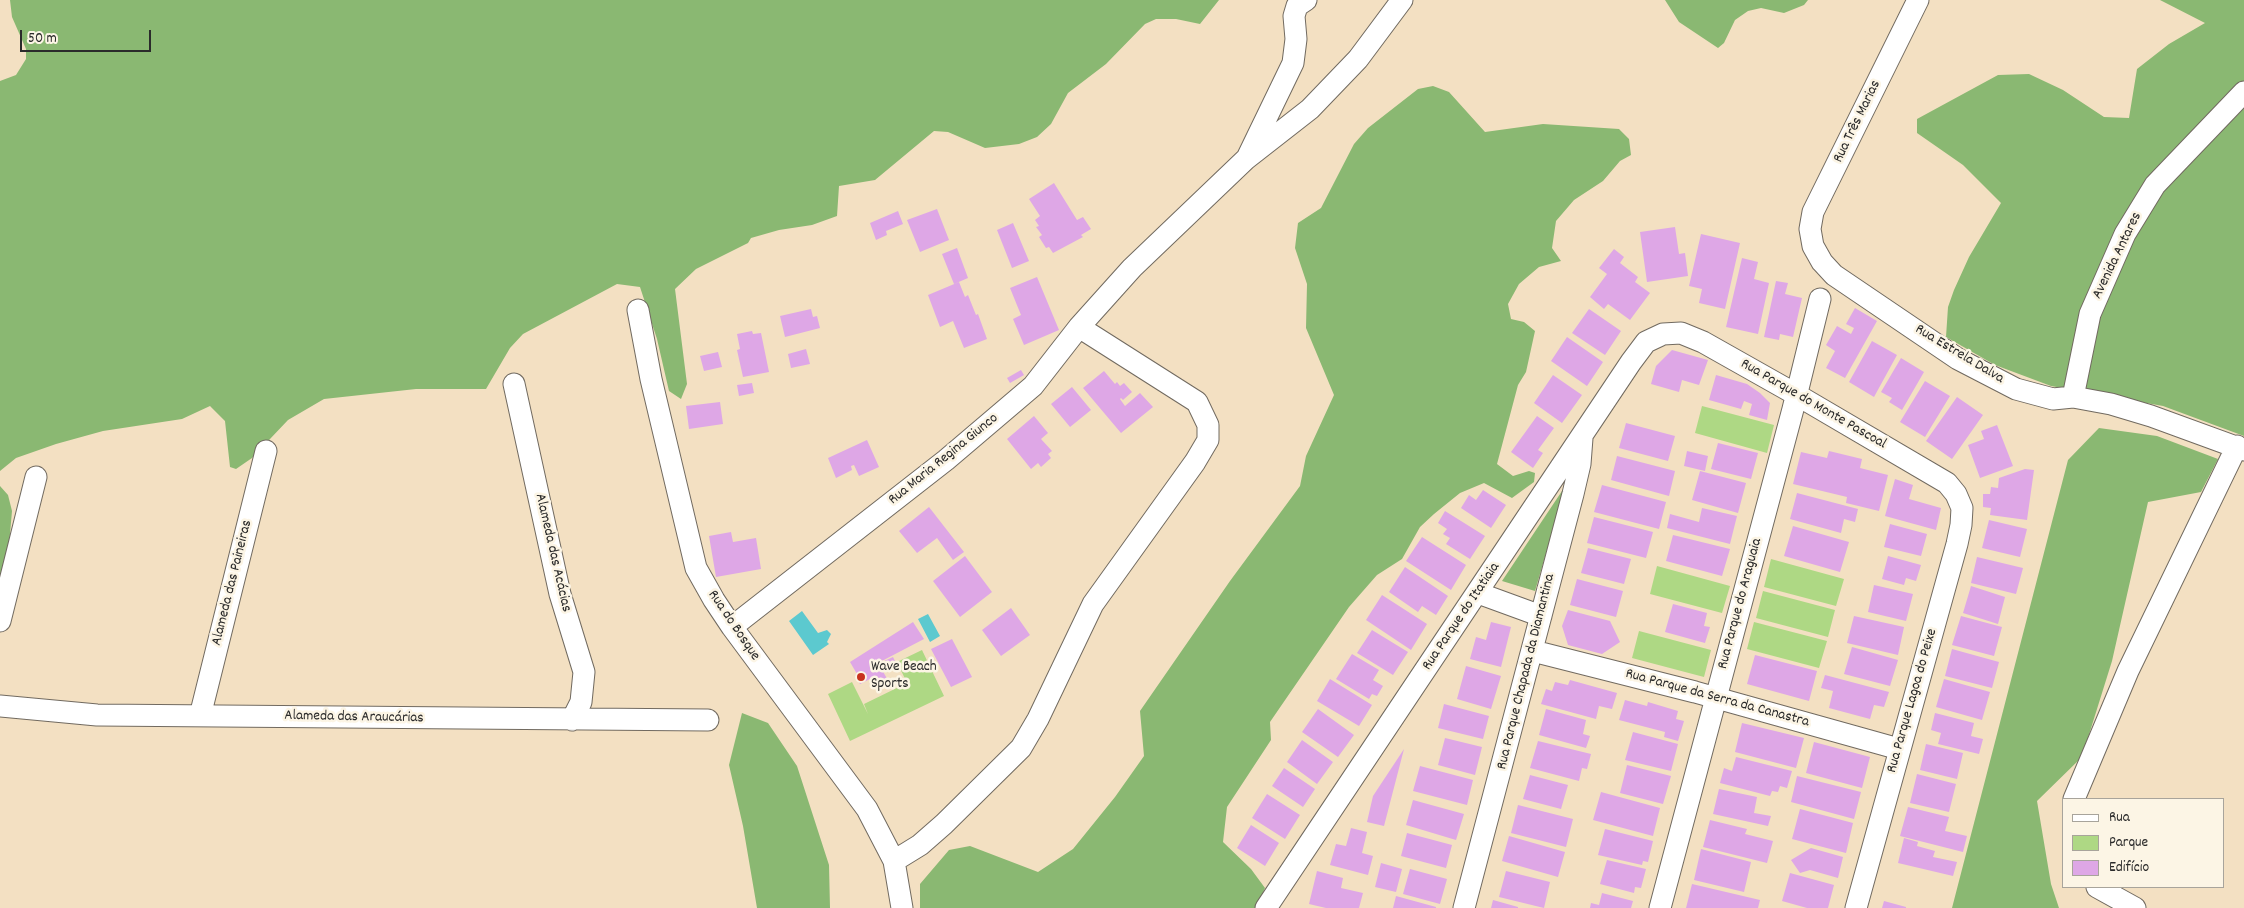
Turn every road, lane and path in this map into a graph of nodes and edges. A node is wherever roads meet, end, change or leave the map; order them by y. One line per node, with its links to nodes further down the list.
1 (1306, 0): 5 (street)
2 (1402, 0): 5 (street)
3 (1918, 0): 6 (street, Rua Três Marias)
4 (2244, 92): 13 (street, Avenida Antares)
5 (1246, 159): 9 (street, Rua Maria Regina Giunco)
6 (1813, 246): 13 (street, Rua Estrela Dalva)
7 (1820, 299): 12 (street, Rua Parque do Araguaia)
8 (638, 310): 22 (street, Rua do Bosque)
9 (1079, 327): 22 (street, Rua Maria Regina Giunco); 31 (street)
10 (1663, 334): 12 (street, Rua Parque do Monte Pascoal); 14 (street, Rua Parque do Itatiaia)
11 (514, 384): 27 (street, Alameda das Acácias)
12 (1797, 394): 18 (street, Rua Parque do Monte Pascoal); 24 (street, Rua Parque do Araguaia)
13 (2073, 397): 15 (street, Rua Estrela Dalva)
14 (1583, 435): 19 (street, Rua Parque do Itatiaia); 20 (street, Rua Parque Chapada da Diamantina)
15 (2241, 448): 30 (street)
16 (266, 451): 26 (street, Alameda das Paineiras)
17 (36, 477): 21 (street)
18 (1956, 494): 29 (street, Rua Parque Lagoa do Peixe)
19 (1478, 593): 20 (street); 34 (street, Rua Parque do Itatiaia)
20 (1541, 616): 23 (street, Rua Parque Chapada da Diamantina)
21 (0, 621)
22 (732, 627): 31 (street, Rua do Bosque)
23 (1533, 651): 24 (street, Rua Parque da Serra da Canastra); 35 (street, Rua Parque Chapada da Diamantina)
24 (1716, 698): 29 (street, Rua Parque da Serra da Canastra); 36 (street, Rua Parque do Araguaia)
25 (0, 706): 26 (street, Alameda das Araucárias)
26 (200, 716): 27 (street, Alameda das Araucárias)
27 (572, 720): 28 (street, Alameda das Araucárias)
28 (708, 720)
29 (1899, 749): 37 (street, Rua Parque Lagoa do Peixe)
30 (2074, 798)
31 (894, 861): 33 (street, Rua do Bosque)
32 (2099, 888): 38 (street)
33 (902, 908)
34 (1266, 908)
35 (1464, 908)
36 (1660, 908)
37 (1856, 908)
38 (2135, 908)

